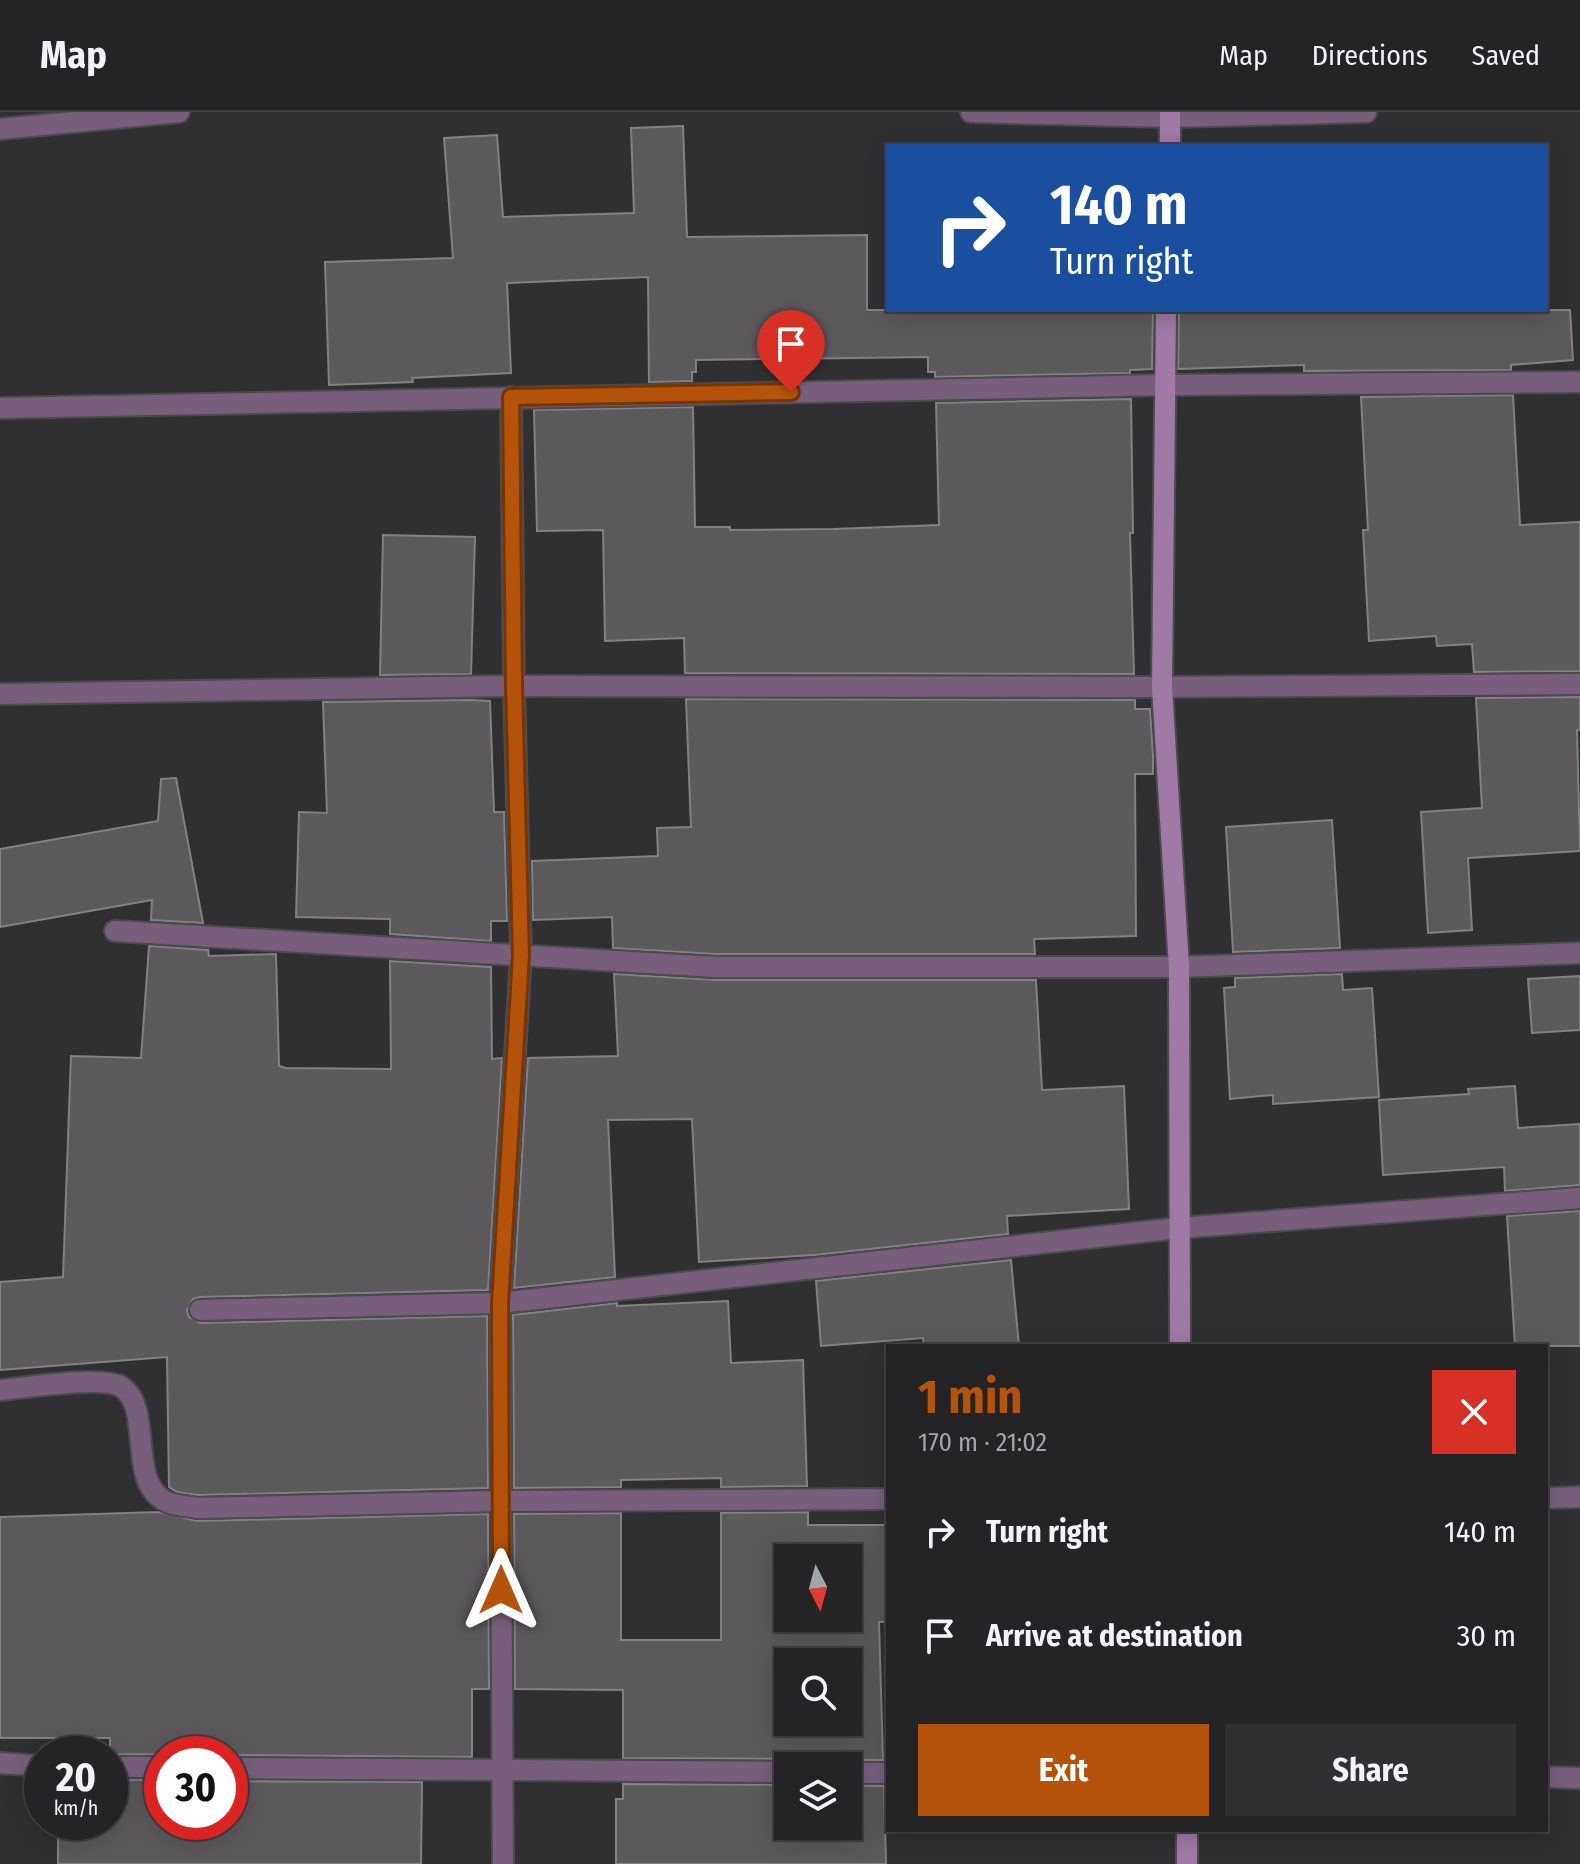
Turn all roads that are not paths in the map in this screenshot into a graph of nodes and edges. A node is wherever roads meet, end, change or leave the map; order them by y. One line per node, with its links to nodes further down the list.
1 (179, 112): 5 (street)
2 (971, 112): 4 (street)
3 (1366, 112): 4 (street)
4 (1170, 115): 7 (street)
5 (69, 117): 6 (street)
6 (0, 129)
7 (1170, 144)
8 (1166, 312): 10 (street)
9 (1580, 382): 10 (street)
10 (1165, 385): 11 (street); 15 (street)
11 (511, 397): 12 (street); 14 (street)
12 (0, 408)
13 (1580, 684): 15 (street)
14 (514, 686): 15 (street); 16 (street); 19 (street)
15 (1162, 687): 20 (street)
16 (0, 694)
17 (115, 931): 19 (street)
18 (1580, 953): 20 (street)
19 (521, 955): 20 (street); 23 (street)
20 (1179, 967): 22 (street)
21 (1580, 1198): 22 (street)
22 (1178, 1228): 23 (street); 25 (street)
23 (500, 1303): 24 (street); 30 (street)
24 (200, 1310)
25 (1180, 1344)
26 (0, 1390): 30 (street)
27 (1580, 1497): 28 (street)
28 (1548, 1498)
29 (886, 1499): 30 (street)
30 (501, 1501): 34 (street)
31 (0, 1763): 32 (street)
32 (24, 1765)
33 (248, 1768): 34 (street)
34 (503, 1770): 35 (street); 41 (street)
35 (774, 1772)
36 (862, 1773): 37 (street)
37 (886, 1773)
38 (1548, 1777): 39 (street)
39 (1580, 1778)
40 (1187, 1832): 42 (street)
41 (503, 1864)
42 (1187, 1864)

